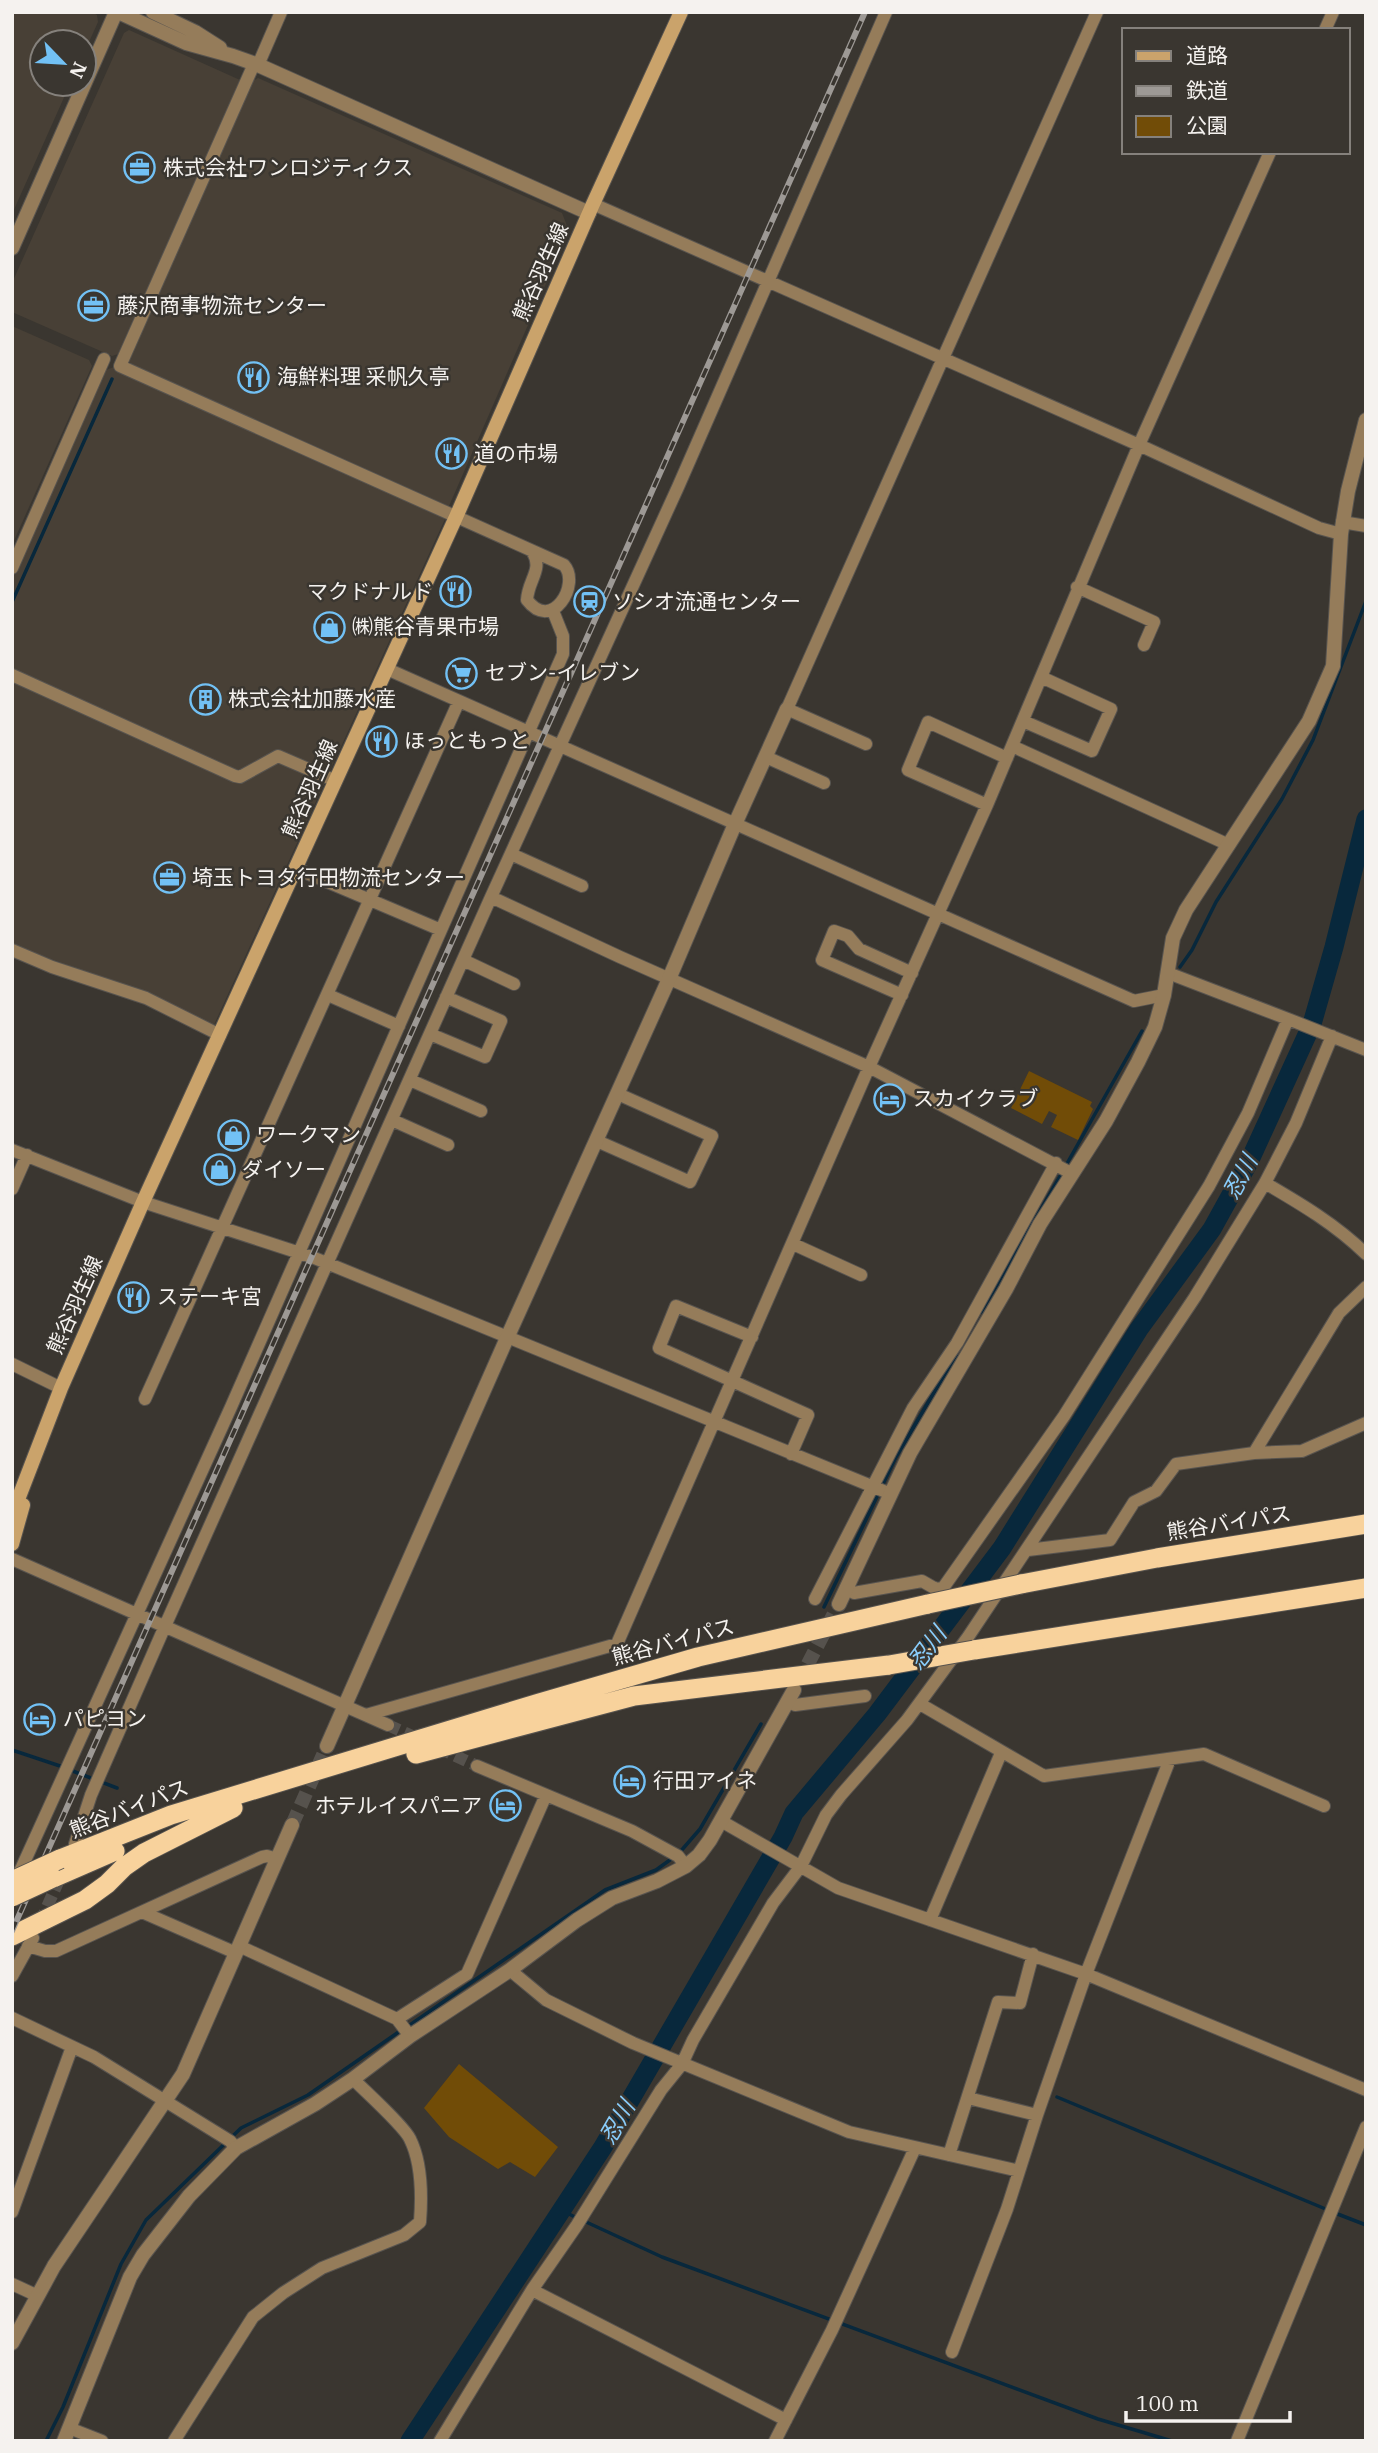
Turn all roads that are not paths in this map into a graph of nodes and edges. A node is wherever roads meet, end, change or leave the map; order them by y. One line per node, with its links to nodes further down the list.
1 (117, 12): 7 (street); 11 (street)
2 (153, 12): 7 (street)
3 (281, 12): 8 (street)
4 (681, 12): 10 (main road, 熊谷羽生線)
5 (886, 12): 12 (street)
6 (1097, 12): 14 (street)
7 (233, 56): 8 (street)
8 (256, 65): 10 (street); 17 (street)
9 (1269, 154): 16 (street)
10 (591, 209): 12 (street); 17 (main road, 熊谷羽生線)
11 (12, 248)
12 (767, 281): 14 (street); 33 (street)
13 (104, 359): 21 (street)
14 (944, 359): 16 (street); 29 (street)
15 (1366, 420): 19 (street)
16 (1139, 445): 19 (street); 22 (street)
17 (456, 517): 20 (street); 25 (main road, 熊谷羽生線)
18 (1366, 526): 19 (street)
19 (1341, 528): 40 (street)
20 (532, 551): 23 (street); 23 (street)
21 (12, 568)
22 (1077, 587): 24 (street); 27 (street)
23 (553, 611): 31 (street)
24 (1144, 645)
25 (387, 669): 28 (street); 36 (main road, 熊谷羽生線)
26 (12, 675): 36 (street)
27 (1041, 677): 30 (street); 30 (street)
28 (459, 701): 31 (street); 45 (street)
29 (788, 709): 32 (street); 35 (street)
30 (1023, 721): 34 (street)
31 (528, 734): 33 (street); 47 (street)
32 (866, 744)
33 (558, 747): 39 (street); 41 (street)
34 (1010, 752): 38 (street); 38 (street); 40 (street)
35 (766, 757): 37 (street); 39 (street)
36 (336, 781): 42 (main road, 熊谷羽生線)
37 (824, 783)
38 (987, 805): 46 (street)
39 (735, 824): 46 (street); 52 (street)
40 (1229, 845): 51 (street)
41 (511, 854): 43 (street); 44 (street)
42 (297, 869): 45 (street); 61 (main road, 熊谷羽生線)
43 (582, 886)
44 (491, 897): 49 (street); 52 (street)
45 (368, 899): 47 (street); 54 (street)
46 (938, 915): 50 (street); 56 (street)
47 (441, 930): 59 (street)
48 (12, 950): 61 (street)
49 (463, 960): 53 (street); 57 (street)
50 (912, 973): 55 (street); 55 (street)
51 (1168, 973): 56 (street); 58 (street)
52 (669, 979): 64 (street); 66 (street)
53 (514, 984)
54 (328, 995): 59 (street); 77 (street)
55 (902, 995): 64 (street)
56 (1164, 995): 73 (street)
57 (446, 997): 60 (street); 60 (street)
58 (1288, 1019): 62 (street); 101 (street)
59 (399, 1026): 79 (street)
60 (430, 1034): 65 (street)
61 (220, 1035): 76 (main road, 熊谷羽生線)
62 (1332, 1036): 63 (street); 74 (street)
63 (1366, 1050)
64 (869, 1067): 73 (street); 78 (street)
65 (410, 1080): 67 (street); 68 (street)
66 (618, 1094): 69 (street); 69 (street)
67 (481, 1111)
68 (392, 1120): 70 (street); 81 (street)
69 (597, 1141): 85 (street)
70 (448, 1145)
71 (12, 1150): 72 (street)
72 (27, 1155): 75 (street); 76 (street)
73 (1064, 1169): 95 (street); 95 (street)
74 (1265, 1183): 80 (street); 99 (street)
75 (12, 1189)
76 (143, 1202): 77 (street); 88 (main road, 熊谷羽生線)
77 (223, 1228): 79 (street); 89 (street)
78 (793, 1244): 82 (street); 84 (street)
79 (298, 1253): 81 (street); 105 (street)
80 (1366, 1254)
81 (328, 1264): 85 (street); 106 (street)
82 (861, 1275)
83 (1366, 1287): 92 (street)
84 (752, 1337): 87 (street); 87 (street)
85 (507, 1338): 90 (street); 110 (street)
86 (12, 1364): 88 (street)
87 (733, 1381): 90 (street); 93 (street)
88 (61, 1388): 94 (main road, 熊谷羽生線)
89 (145, 1399)
90 (715, 1423): 93 (street); 111 (street)
91 (1366, 1423): 92 (street)
92 (1254, 1453): 99 (street)
93 (791, 1454): 95 (street)
94 (30, 1469): 96 (main road, 熊谷羽生線); 98 (main road, 熊谷羽生線)
95 (882, 1490): 101 (street); 103 (street)
96 (12, 1515)
97 (1366, 1524): 126 (highway, 熊谷バイパス, bridge)
98 (12, 1544)
99 (1028, 1550): 109 (street)
100 (12, 1559): 105 (street)
101 (846, 1588): 104 (street)
102 (1366, 1588): 119 (highway, 熊谷バイパス, bridge)
103 (815, 1599)
104 (839, 1604)
105 (137, 1613): 106 (street); 127 (street)
106 (166, 1626): 110 (street); 122 (street)
107 (791, 1696): 108 (street); 120 (street)
108 (865, 1696)
109 (920, 1704): 114 (street); 125 (street)
110 (345, 1707): 111 (street); 113 (street)
111 (366, 1715): 112 (street)
112 (388, 1725)
113 (327, 1745)
114 (1001, 1753): 115 (street); 130 (street)
115 (1170, 1759): 118 (street); 135 (street)
116 (477, 1766): 117 (street)
117 (546, 1795): 124 (street); 138 (street)
118 (1324, 1806)
119 (233, 1808): 128 (highway, 熊谷バイパス, bridge); 131 (highway)
120 (721, 1821): 124 (street); 125 (street)
121 (292, 1825): 123 (street)
122 (75, 1844)
123 (277, 1858): 129 (street); 132 (street)
124 (682, 1861): 134 (street)
125 (796, 1864): 130 (street); 141 (street)
126 (12, 1881)
127 (12, 1888)
128 (12, 1897)
129 (142, 1912): 131 (street); 132 (street)
130 (930, 1920): 133 (street)
131 (27, 1937): 136 (street)
132 (237, 1950): 138 (street); 145 (street)
133 (1033, 1954): 135 (street); 144 (street)
134 (510, 1970): 139 (street); 141 (street)
135 (1086, 1974): 143 (street); 146 (street)
136 (12, 1976)
137 (12, 2018): 140 (street)
138 (399, 2021): 139 (street)
139 (409, 2035): 142 (street)
140 (72, 2047): 145 (street); 152 (street)
141 (679, 2063): 149 (street); 154 (street)
142 (353, 2079): 148 (street); 161 (street)
143 (1366, 2090)
144 (968, 2098): 146 (street); 150 (street)
145 (167, 2100): 148 (street); 155 (street)
146 (1037, 2115): 151 (street)
147 (1366, 2127): 164 (street)
148 (236, 2148): 159 (street)
149 (915, 2148): 150 (street); 158 (street)
150 (949, 2155): 151 (street)
151 (1018, 2171): 157 (street)
152 (12, 2212)
153 (12, 2284): 155 (street)
154 (532, 2290): 158 (street); 162 (street)
155 (38, 2295): 156 (street)
156 (12, 2343)
157 (953, 2352)
158 (786, 2420): 163 (street)
159 (66, 2435): 160 (street)
160 (102, 2441)
161 (174, 2441)
162 (440, 2441)
163 (775, 2441)
164 (1237, 2441)

